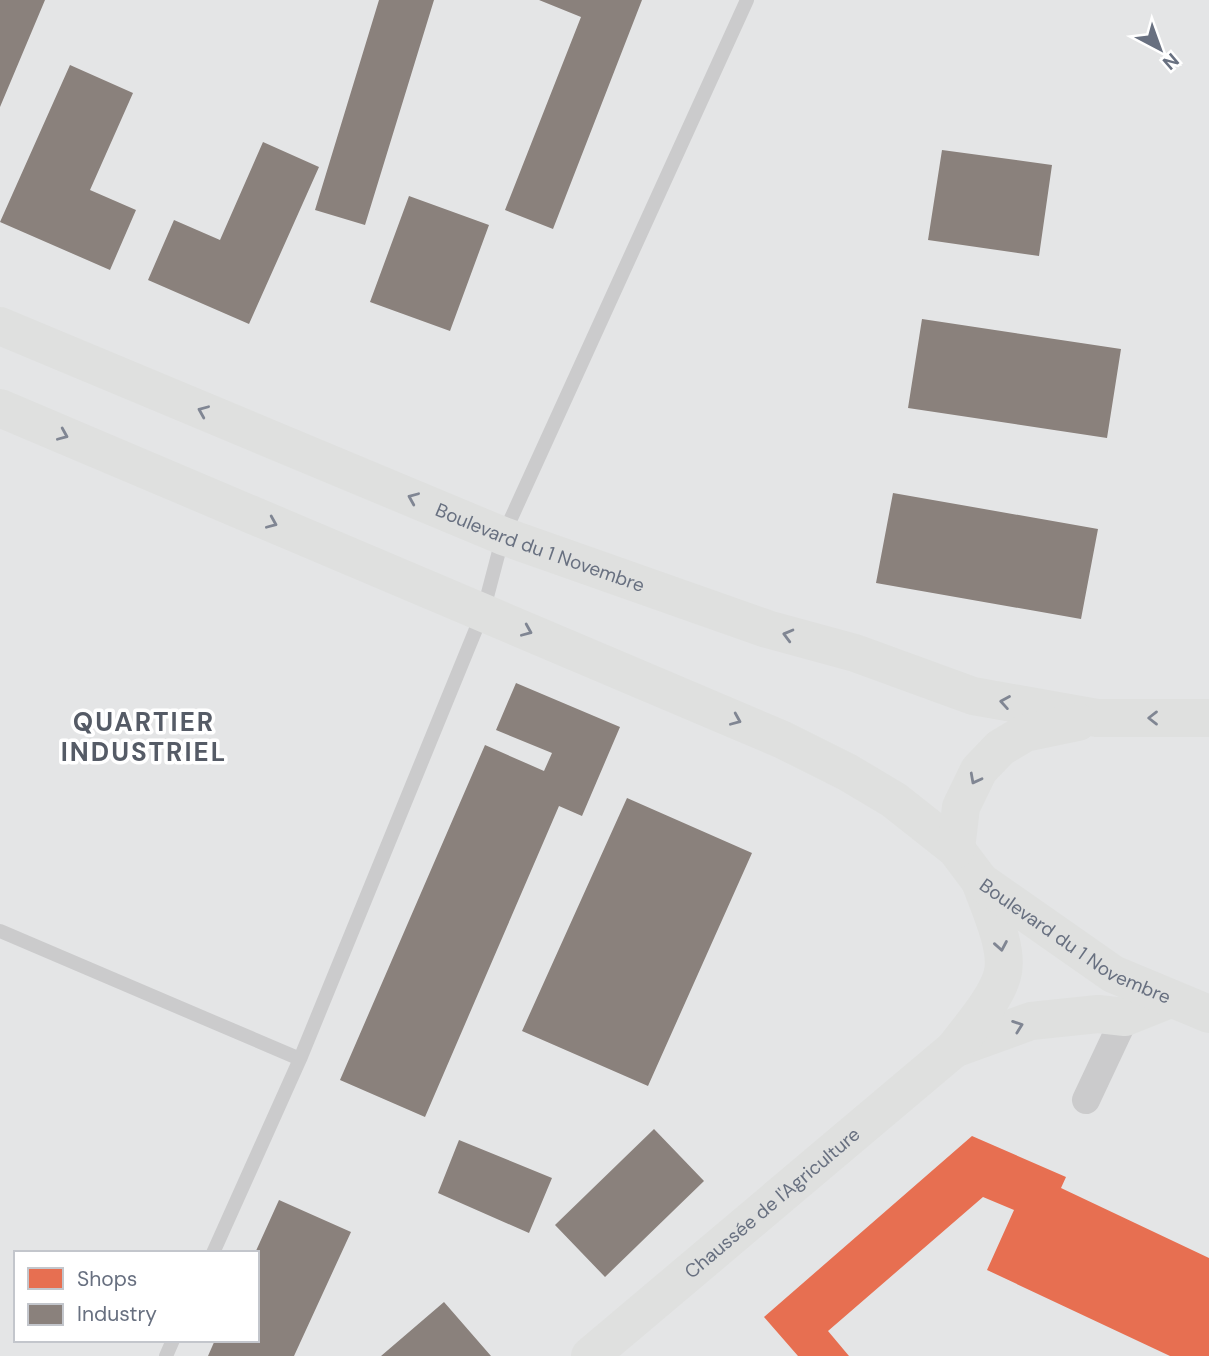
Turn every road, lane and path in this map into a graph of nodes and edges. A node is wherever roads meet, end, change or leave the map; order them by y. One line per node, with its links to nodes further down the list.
1 (747, 0): 4 (lane)
2 (0, 326): 4 (main road, Boulevard du 1 Novembre, one-way to 2)
3 (0, 408): 5 (main road, Boulevard du 1 Novembre, one-way to 5)
4 (503, 536): 5 (lane); 6 (main road, Boulevard du 1 Novembre, one-way to 4)
5 (483, 612): 8 (main road, Boulevard du 1 Novembre, one-way to 8); 15 (lane)
6 (1097, 718): 7 (main road, Boulevard du 1 Novembre, one-way to 6); 8 (main road, Boulevard du 1 Novembre, one-way to 8)
7 (1209, 718)
8 (956, 849): 9 (main road, Boulevard du 1 Novembre)
9 (980, 881): 11 (main road, Boulevard du 1 Novembre); 14 (main road, Chaussée de l'Agriculture, one-way to 14)
10 (0, 931): 15 (lane)
11 (1170, 999): 12 (main road, Boulevard du 1 Novembre); 13 (main road, Chaussée de l'Agriculture)
12 (1209, 1014)
13 (1125, 1017): 14 (main road, Chaussée de l'Agriculture, one-way to 13); 16 (street)
14 (954, 1049): 18 (main road, Chaussée de l'Agriculture)
15 (300, 1059): 17 (lane)
16 (1086, 1100)
17 (214, 1251)
18 (590, 1356)

